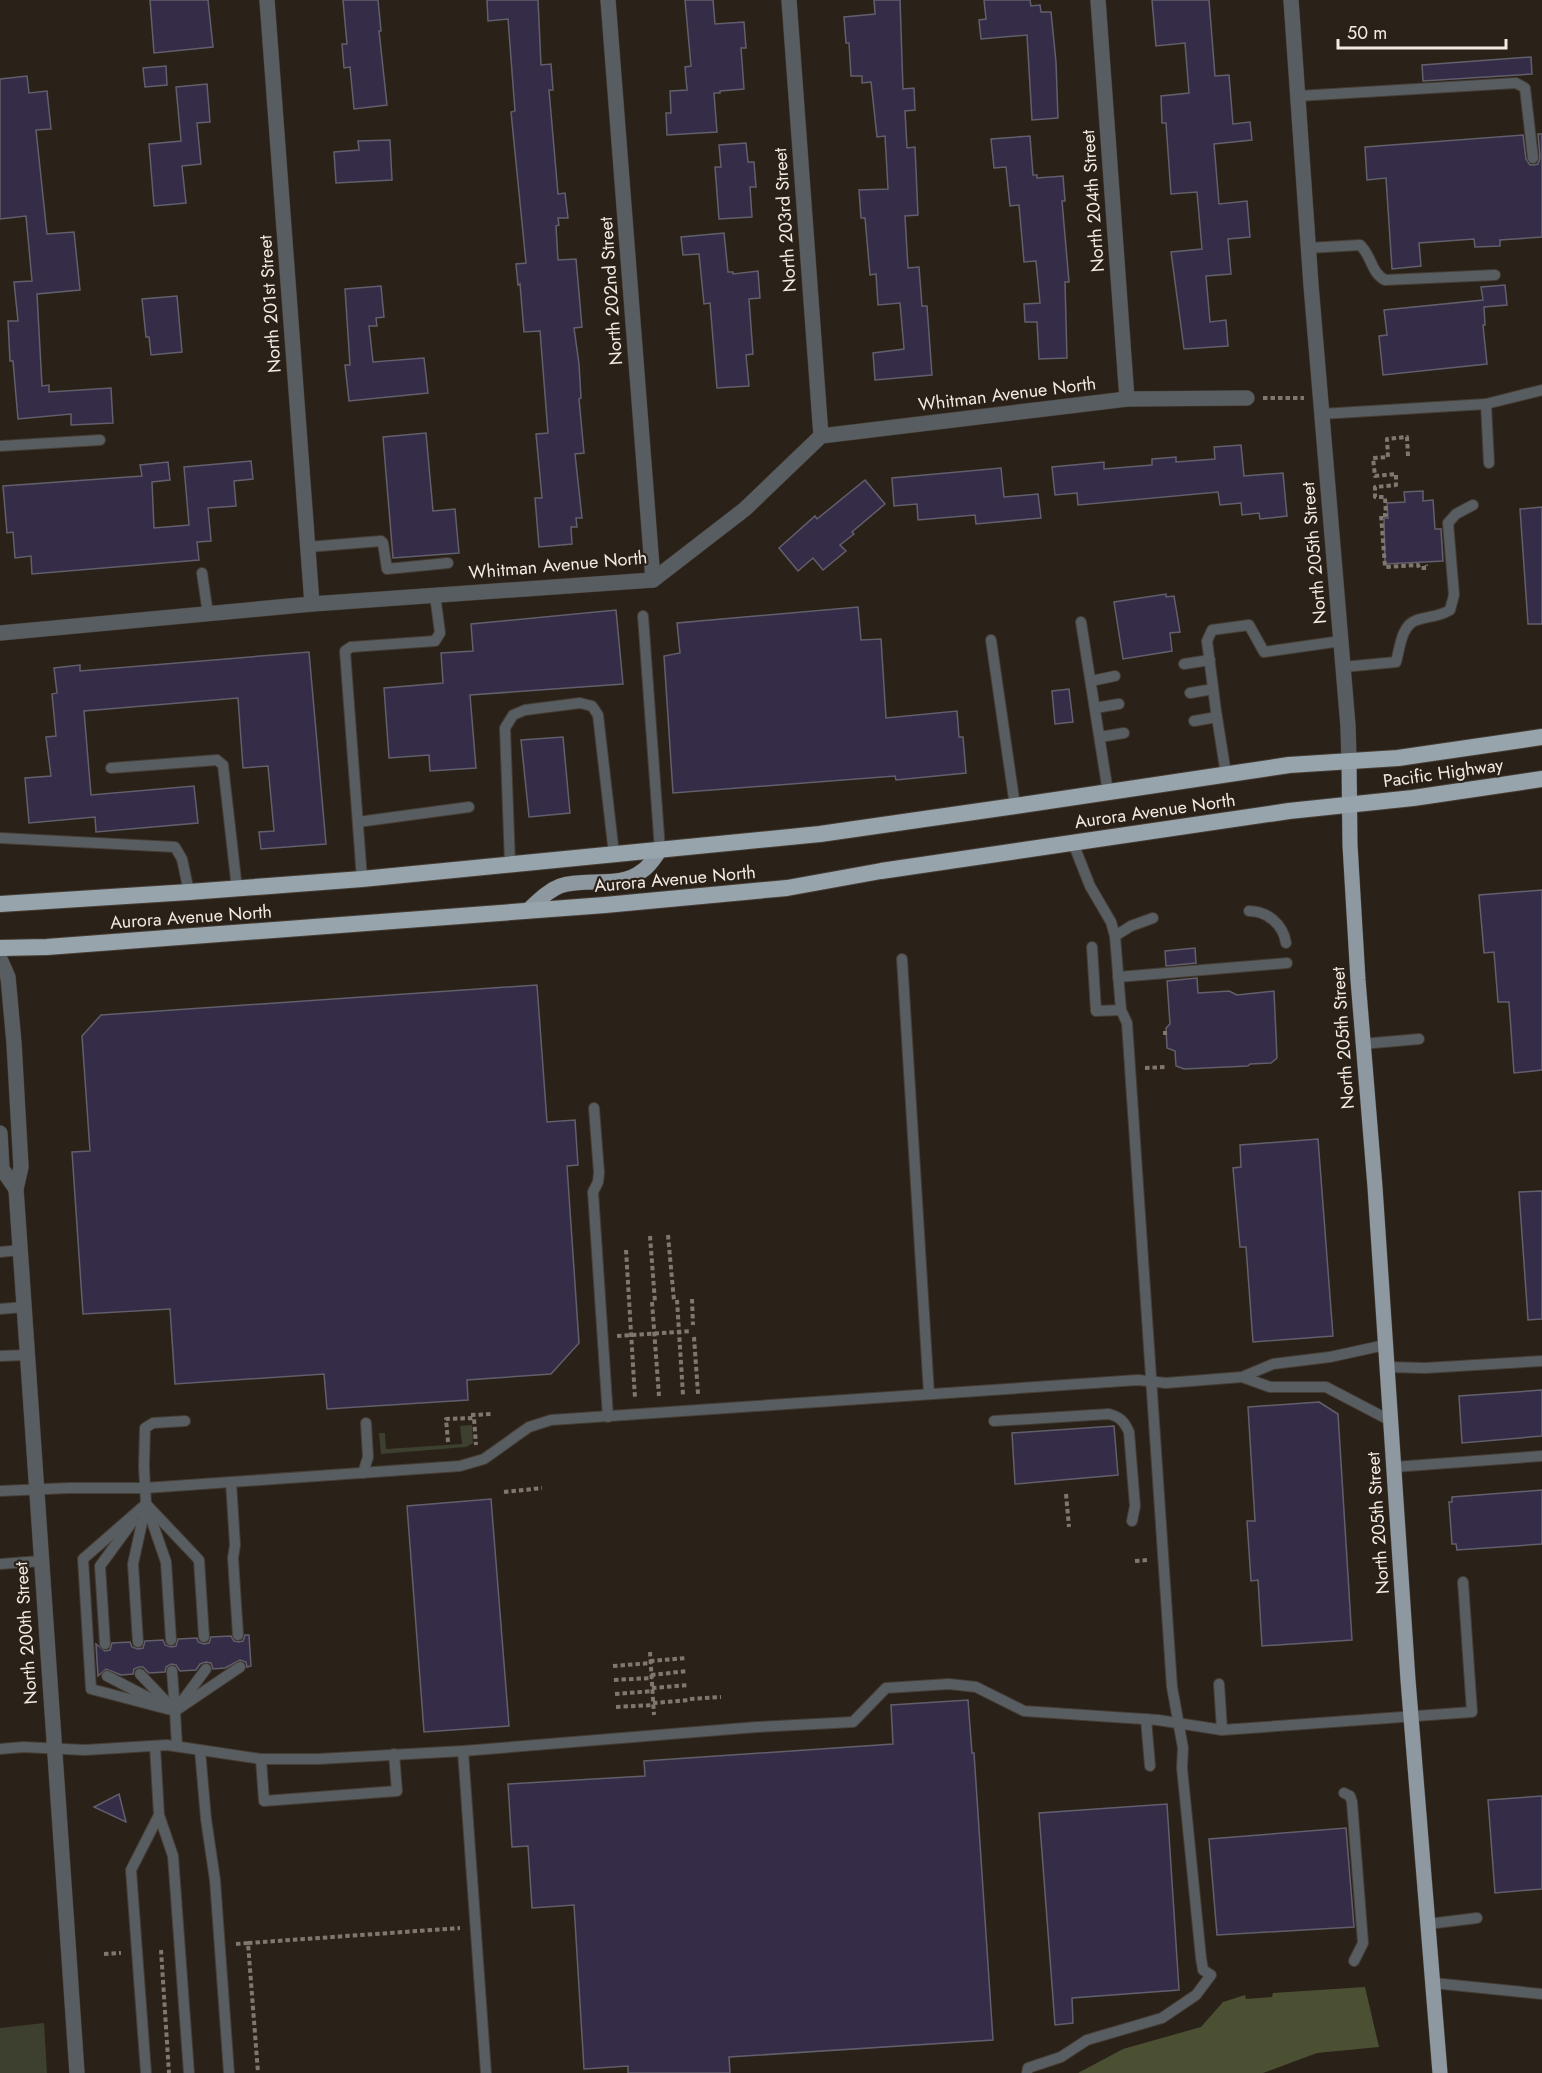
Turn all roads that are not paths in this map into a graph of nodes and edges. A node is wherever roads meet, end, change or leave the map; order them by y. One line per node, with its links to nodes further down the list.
1 (267, 0): 20 (street, North 201st Street)
2 (608, 0): 23 (street, North 202nd Street)
3 (789, 0): 15 (street, North 203rd Street)
4 (1098, 0): 12 (street, North 204th Street)
5 (1291, 0): 6 (street, North 205th Street)
6 (1298, 96): 7 (lane); 8 (street, North 205th Street)
7 (1533, 158)
8 (1308, 248): 9 (lane); 14 (street, North 205th Street)
9 (1495, 274)
10 (1542, 390): 13 (lane)
11 (1248, 398): 12 (street, Whitman Avenue North)
12 (1127, 399): 15 (street, Whitman Avenue North)
13 (1486, 404): 14 (lane); 18 (lane)
14 (1321, 414): 31 (street, North 205th Street)
15 (821, 436): 23 (street, Whitman Avenue North)
16 (100, 440): 17 (lane)
17 (0, 446)
18 (1490, 463)
19 (1473, 504): 34 (lane)
20 (308, 548): 21 (lane); 25 (street, North 201st Street)
21 (448, 563)
22 (202, 573): 26 (lane)
23 (653, 580): 24 (street, Whitman Avenue North)
24 (435, 595): 25 (street, Whitman Avenue North); 54 (lane)
25 (312, 604): 26 (street, Whitman Avenue North)
26 (208, 614): 29 (street, Whitman Avenue North)
27 (643, 616): 57 (lane)
28 (1081, 622): 36 (lane)
29 (0, 633)
30 (991, 640): 53 (lane)
31 (1341, 641): 32 (lane); 34 (street, North 205th Street)
32 (1210, 660): 33 (lane); 37 (lane)
33 (1184, 664)
34 (1343, 667): 46 (street, North 205th Street)
35 (1115, 676): 36 (lane)
36 (1091, 681): 40 (lane)
37 (1213, 689): 38 (lane); 41 (lane)
38 (1190, 693)
39 (1119, 704): 40 (lane)
40 (1095, 708): 44 (lane)
41 (1217, 717): 42 (lane); 48 (lane)
42 (1194, 721)
43 (1124, 733): 44 (lane)
44 (1100, 737): 50 (lane)
45 (1542, 737): 46 (highway, Pacific Highway)
46 (1349, 761): 48 (highway, Aurora Avenue North); 51 (main road, North 205th Street)
47 (111, 768): 61 (lane)
48 (1226, 774): 50 (highway, Aurora Avenue North)
49 (1542, 779): 51 (highway, Pacific Highway)
50 (1108, 792): 53 (highway, Aurora Avenue North)
51 (1349, 805): 56 (highway, Aurora Avenue North); 77 (main road, North 205th Street)
52 (469, 807): 54 (lane)
53 (1015, 807): 57 (highway, Aurora Avenue North)
54 (358, 822): 60 (lane)
55 (0, 838): 62 (lane)
56 (1073, 843): 64 (highway, Aurora Avenue North); 67 (lane)
57 (660, 850): 58 (highway, Aurora Avenue North); 64 (main road)
58 (614, 854): 59 (highway, Aurora Avenue North); 59 (lane)
59 (510, 863): 60 (highway, Aurora Avenue North)
60 (362, 879): 61 (highway, Aurora Avenue North)
61 (237, 889): 62 (highway, Aurora Avenue North)
62 (189, 892): 63 (highway, Aurora Avenue North)
63 (0, 904)
64 (527, 911): 70 (highway, Aurora Avenue North)
65 (1249, 911): 68 (lane)
66 (1154, 918): 67 (lane)
67 (1114, 936): 74 (lane)
68 (1286, 943)
69 (1092, 947): 75 (lane)
70 (0, 948)
71 (0, 959): 80 (street, North 200th Street)
72 (902, 959): 92 (lane)
73 (1287, 963): 74 (lane)
74 (1118, 977): 75 (lane)
75 (1121, 1010): 91 (lane)
76 (1419, 1039): 77 (lane)
77 (1362, 1044): 85 (main road, North 205th Street)
78 (594, 1108): 93 (lane)
79 (0, 1133): 80 (street, North 200th Street)
80 (16, 1189): 81 (street, North 200th Street)
81 (20, 1250): 82 (lane); 83 (street, North 200th Street)
82 (0, 1252)
83 (24, 1307): 84 (lane); 86 (street, North 200th Street)
84 (0, 1309)
85 (1385, 1345): 89 (main road, North 205th Street); 90 (lane)
86 (27, 1354): 87 (lane); 103 (street, North 200th Street)
87 (0, 1356)
88 (1542, 1361): 89 (lane)
89 (1387, 1366): 96 (main road, North 205th Street)
90 (1242, 1377): 91 (lane); 96 (lane)
91 (1152, 1382): 92 (lane); 124 (lane)
92 (929, 1394): 93 (lane)
93 (608, 1417): 100 (lane)
94 (185, 1421): 102 (lane)
95 (994, 1421): 106 (lane)
96 (1391, 1421): 99 (main road, North 205th Street)
97 (366, 1423): 100 (lane)
98 (1542, 1456): 99 (lane)
99 (1394, 1467): 122 (main road, North 205th Street)
100 (363, 1473): 101 (lane)
101 (231, 1482): 102 (lane); 110 (lane)
102 (145, 1488): 103 (lane); 105 (lane)
103 (36, 1489): 104 (lane); 107 (street, North 200th Street)
104 (0, 1491)
105 (146, 1504): 111 (lane); 112 (lane); 113 (lane); 114 (lane); 121 (lane)
106 (1132, 1521)
107 (41, 1562): 108 (lane); 129 (street, North 200th Street)
108 (0, 1564)
109 (1462, 1582): 122 (lane)
110 (238, 1635)
111 (204, 1637)
112 (171, 1640)
113 (138, 1642)
114 (105, 1644)
115 (240, 1667): 121 (lane)
116 (206, 1669): 121 (lane)
117 (172, 1671): 121 (lane)
118 (140, 1674): 121 (lane)
119 (107, 1676): 121 (lane)
120 (1219, 1684): 125 (lane)
121 (175, 1711): 127 (lane)
122 (1412, 1718): 125 (lane); 138 (main road, North 205th Street)
123 (1146, 1719): 124 (lane); 131 (lane); 134 (lane)
124 (1179, 1723): 125 (lane); 147 (lane)
125 (1222, 1730)
126 (155, 1746): 127 (lane); 129 (lane); 136 (lane)
127 (177, 1746): 130 (lane)
128 (0, 1749): 129 (lane)
129 (54, 1749): 142 (street, North 200th Street)
130 (200, 1750): 133 (lane); 145 (lane)
131 (462, 1751): 132 (lane); 146 (lane)
132 (394, 1754): 133 (lane); 133 (lane)
133 (261, 1759)
134 (1150, 1766)
135 (1344, 1793): 139 (lane)
136 (159, 1815): 143 (lane); 144 (lane)
137 (1477, 1918): 138 (lane)
138 (1428, 1924): 140 (main road, North 205th Street)
139 (1354, 1961)
140 (1433, 1983): 141 (lane); 148 (main road, North 205th Street)
141 (1542, 1994)
142 (77, 2073)
143 (146, 2073)
144 (189, 2073)
145 (229, 2073)
146 (486, 2073)
147 (1027, 2073)
148 (1440, 2073)

